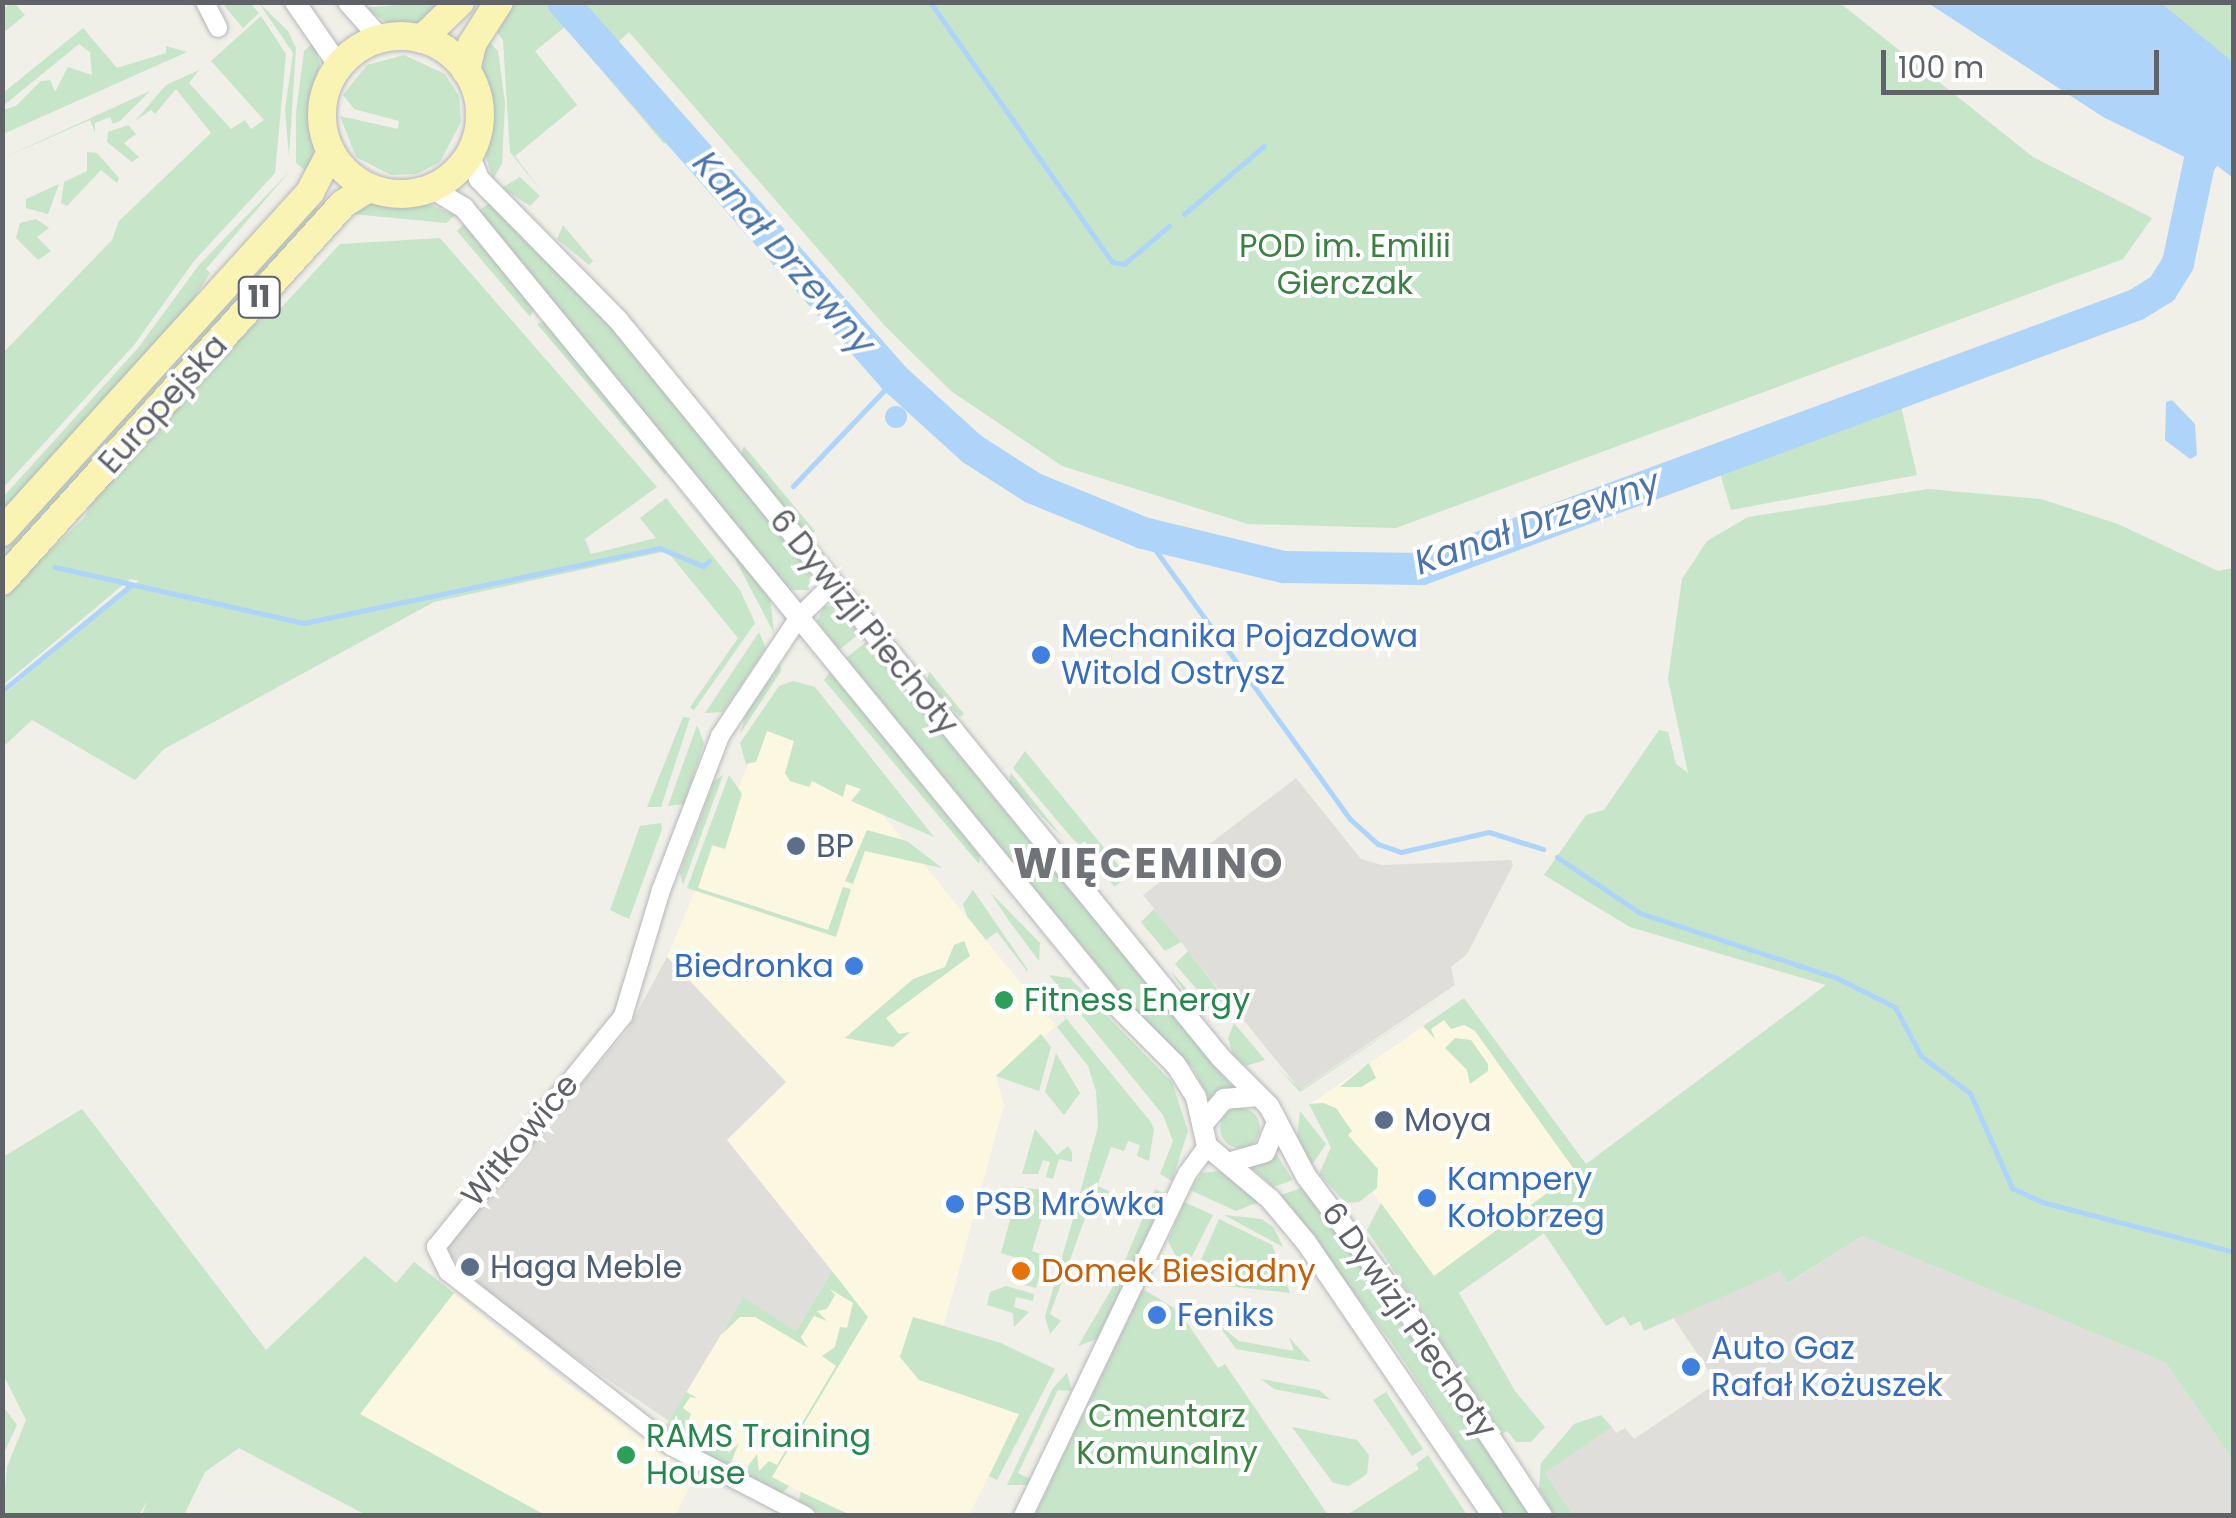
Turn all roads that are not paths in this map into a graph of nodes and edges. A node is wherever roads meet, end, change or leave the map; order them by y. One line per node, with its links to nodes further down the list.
1 (204, 2): 6 (street)
2 (295, 2): 9 (street)
3 (348, 2): 7 (street)
4 (460, 2): 8 (main road)
5 (499, 2): 10 (main road)
6 (218, 28)
7 (381, 39): 8 (main road); 9 (main road)
8 (422, 39): 10 (main road)
9 (339, 66): 11 (main road)
10 (466, 71): 12 (main road)
11 (331, 152): 13 (main road); 15 (main road, Europejska / 11)
12 (469, 154): 14 (main road); 17 (street, 6 Dywizji Piechoty)
13 (369, 188): 14 (main road); 16 (main road, Europejska / 11)
14 (431, 188): 18 (street, 6 Dywizji Piechoty)
15 (2, 532)
16 (2, 581)
17 (833, 584): 18 (street); 19 (street, 6 Dywizji Piechoty)
18 (800, 617): 20 (street, 6 Dywizji Piechoty); 24 (street, Witkowice)
19 (1256, 1096): 20 (street); 21 (street, 6 Dywizji Piechoty)
20 (1203, 1124): 22 (street, 6 Dywizji Piechoty)
21 (1276, 1125): 23 (street); 27 (street, 6 Dywizji Piechoty)
22 (1207, 1146): 23 (street, 6 Dywizji Piechoty); 25 (street)
23 (1231, 1162): 26 (street, 6 Dywizji Piechoty)
24 (806, 1516)
25 (1023, 1516)
26 (1493, 1516)
27 (1542, 1516)

